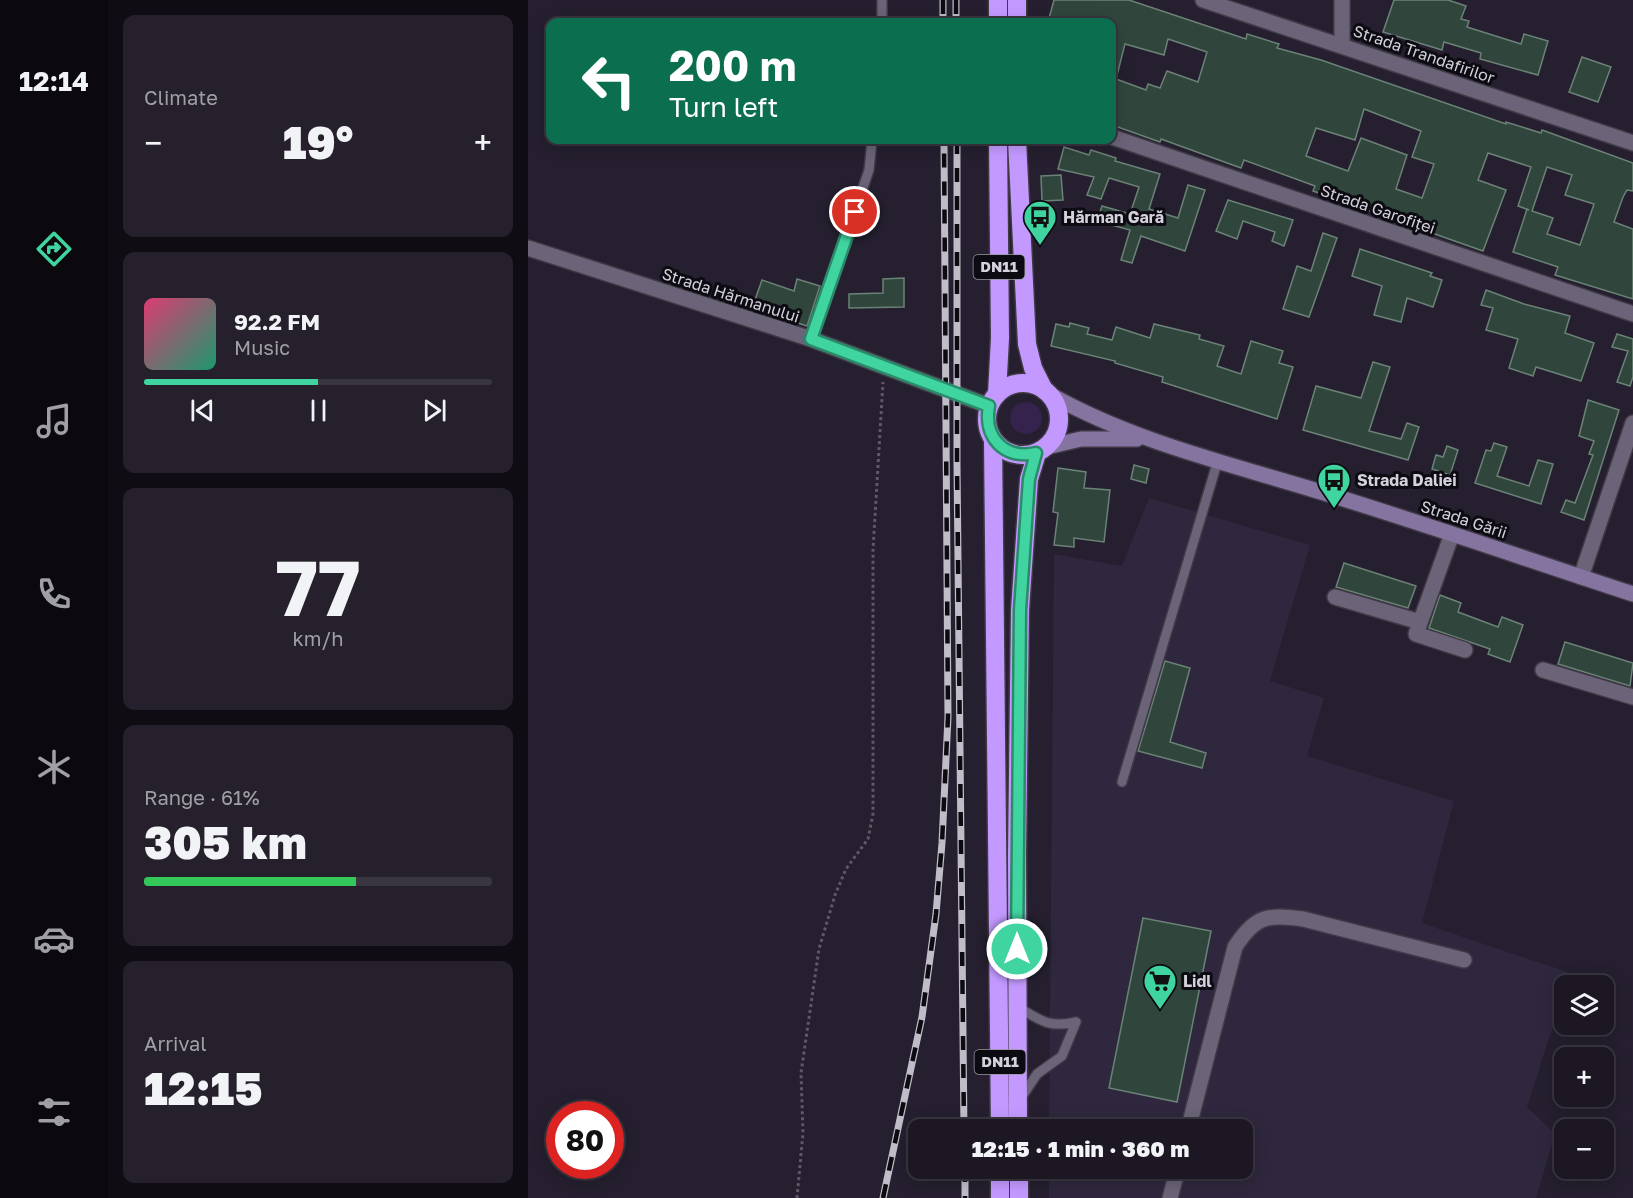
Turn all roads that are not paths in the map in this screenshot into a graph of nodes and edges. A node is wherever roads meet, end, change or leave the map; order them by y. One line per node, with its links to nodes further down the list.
1 (882, 0): 6 (lane)
2 (998, 0): 7 (highway)
3 (1017, 0): 8 (highway)
4 (1203, 0): 9 (street, Strada Trandafirilor)
5 (1342, 0): 9 (street)
6 (882, 18)
7 (998, 18)
8 (1017, 18)
9 (1342, 46): 11 (street, Strada Trandafirilor)
10 (1116, 138): 16 (street, Strada Garofiței)
11 (1633, 143)
12 (872, 144): 17 (lane)
13 (998, 144): 19 (highway, DN11)
14 (1017, 144): 18 (highway, DN11)
15 (528, 248): 17 (street, Strada Hărmanului)
16 (1633, 315)
17 (811, 339): 19 (street, Strada Hărmanului)
18 (1047, 392): 19 (highway); 21 (main road); 23 (highway, DN11)
19 (993, 400): 22 (highway, DN11)
20 (1633, 423): 26 (street)
21 (1146, 439): 23 (main road); 24 (main road, Strada Gării)
22 (993, 440): 23 (highway); 37 (highway, DN11)
23 (1042, 450): 35 (highway, DN11)
24 (1218, 460): 25 (main road, Strada Gării); 33 (lane)
25 (1452, 534): 26 (main road, Strada Gării); 29 (street)
26 (1581, 577): 27 (main road, Strada Gării)
27 (1633, 594)
28 (1335, 597): 29 (street)
29 (1420, 622): 30 (street)
30 (1465, 650)
31 (1543, 670): 32 (street)
32 (1633, 697)
33 (1122, 783)
34 (1464, 960): 39 (street)
35 (1017, 1006): 36 (highway, DN11); 36 (lane)
36 (1018, 1102): 38 (highway, DN11)
37 (1000, 1119)
38 (1018, 1119)
39 (1191, 1119)
40 (1000, 1179): 43 (highway)
41 (1019, 1179): 44 (highway)
42 (1175, 1179): 45 (street)
43 (1000, 1198)
44 (1019, 1198)
45 (1170, 1198)

